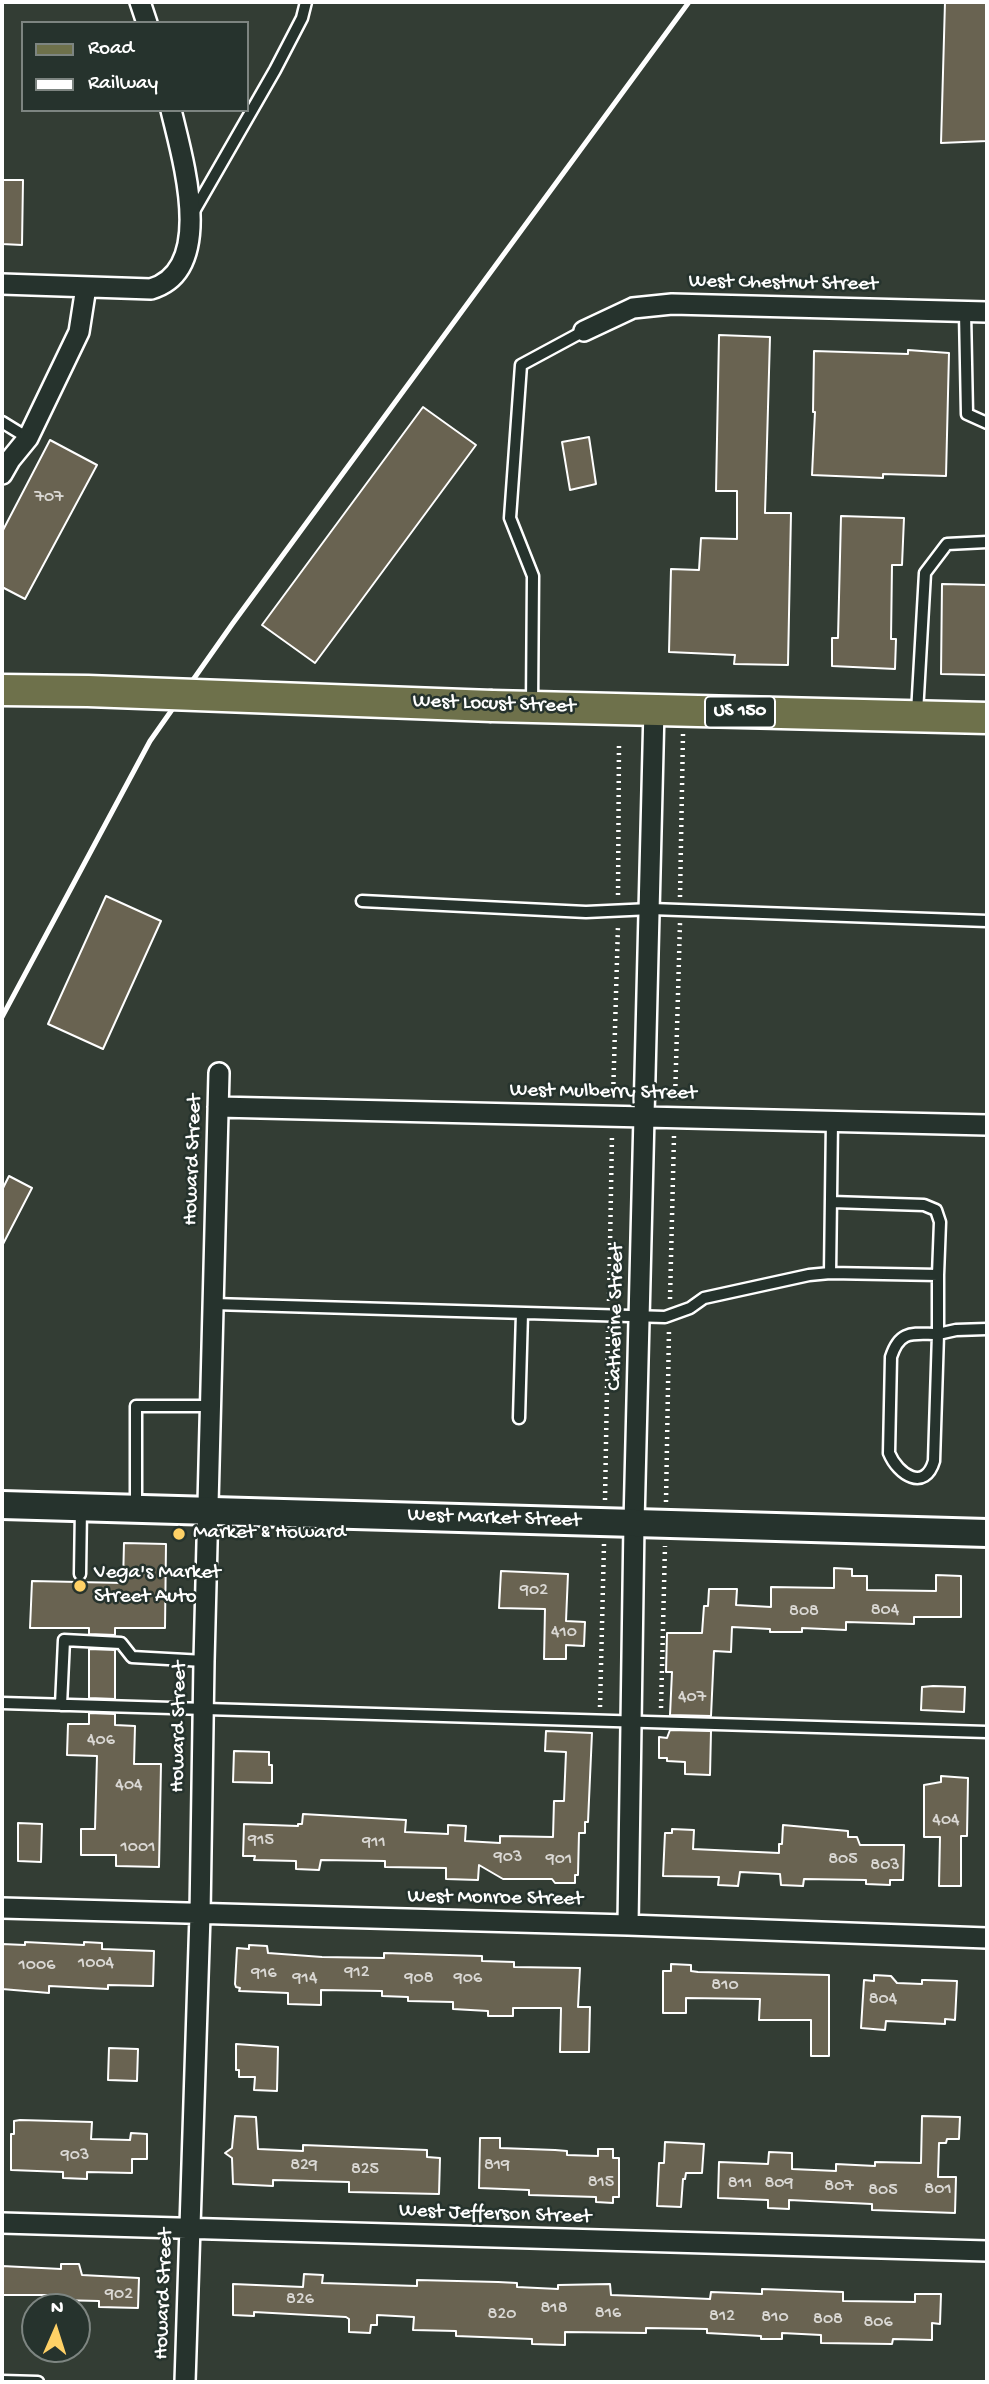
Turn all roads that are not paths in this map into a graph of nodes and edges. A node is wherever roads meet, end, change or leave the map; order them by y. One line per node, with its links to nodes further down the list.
1 (140, 2): 3 (street)
2 (306, 2): 5 (lane)
3 (146, 21)
4 (172, 112): 5 (street)
5 (191, 216): 7 (street)
6 (2, 284): 7 (street)
7 (86, 287): 13 (street)
8 (965, 312): 9 (street, West Chestnut Street); 10 (street, West Chestnut Street); 12 (lane)
9 (987, 312)
10 (584, 331): 17 (lane)
11 (2, 422): 13 (lane)
12 (987, 423)
13 (28, 438): 14 (street)
14 (4, 463)
15 (987, 542): 19 (lane)
16 (2, 690): 17 (main road, West Locust Street / US 150, bridge)
17 (532, 706): 18 (main road, West Locust Street / US 150)
18 (669, 710): 19 (main road, West Locust Street / US 150); 22 (street, Catherine Street)
19 (917, 716): 20 (main road, West Locust Street / US 150)
20 (987, 718)
21 (362, 901): 22 (lane)
22 (651, 909): 23 (lane); 26 (street, Catherine Street)
23 (987, 921)
24 (219, 1073): 25 (street, Howard Street)
25 (218, 1107): 26 (street, West Mulberry Street); 32 (street, Howard Street)
26 (645, 1116): 27 (street, West Mulberry Street); 34 (street, Catherine Street)
27 (832, 1121): 28 (street, West Mulberry Street); 29 (lane)
28 (987, 1125)
29 (832, 1202): 30 (lane); 31 (lane)
30 (830, 1273): 31 (lane); 34 (lane)
31 (938, 1275): 36 (lane)
32 (213, 1304): 33 (lane); 37 (street, Howard Street)
33 (522, 1313): 34 (lane); 38 (lane)
34 (640, 1316): 43 (street, Catherine Street)
35 (987, 1329): 36 (lane)
36 (938, 1335): 36 (lane)
37 (211, 1406): 41 (lane); 42 (street, Howard Street)
38 (519, 1418)
39 (2, 1505): 40 (street, West Market Street)
40 (81, 1507): 41 (street, West Market Street); 45 (lane)
41 (136, 1508): 42 (street, West Market Street)
42 (209, 1511): 43 (street, West Market Street); 46 (street, Howard Street)
43 (634, 1523): 44 (street, West Market Street); 50 (street, Catherine Street)
44 (987, 1532)
45 (80, 1574)
46 (204, 1661): 48 (lane); 49 (street, Howard Street)
47 (2, 1703): 48 (lane)
48 (61, 1705): 49 (lane)
49 (203, 1711): 50 (lane); 53 (street, Howard Street)
50 (631, 1723): 51 (lane); 54 (street, Catherine Street)
51 (987, 1732)
52 (2, 1908): 53 (street, West Monroe Street)
53 (200, 1915): 54 (street, West Monroe Street); 57 (street, Howard Street)
54 (628, 1925): 55 (street, West Monroe Street)
55 (987, 1938)
56 (2, 2223): 57 (street, West Jefferson Street)
57 (190, 2229): 58 (street, West Jefferson Street); 61 (street, Howard Street)
58 (987, 2251)
59 (2, 2381): 60 (lane)
60 (38, 2382)
61 (185, 2382)

